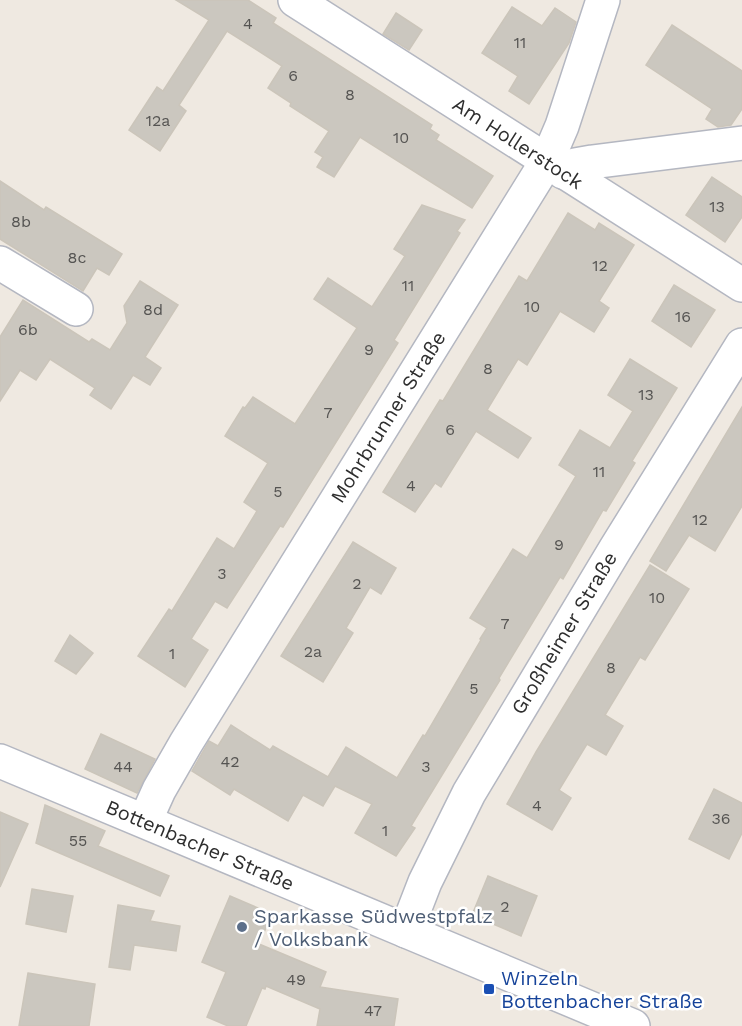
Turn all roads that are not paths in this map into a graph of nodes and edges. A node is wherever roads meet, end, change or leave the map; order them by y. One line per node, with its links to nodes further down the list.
1 (295, 0): 4 (street, Am Hollerstock)
2 (603, 0): 4 (street, Mohrbrunner Straße)
3 (742, 143): 4 (street)
4 (555, 167): 6 (street, Am Hollerstock); 10 (street, Mohrbrunner Straße)
5 (0, 263): 7 (street)
6 (742, 285)
7 (76, 309)
8 (742, 345): 11 (street, Großheimer Straße)
9 (0, 761): 10 (street, Bottenbacher Straße)
10 (145, 821): 11 (street, Bottenbacher Straße)
11 (406, 931): 12 (street, Bottenbacher Straße)
12 (633, 1026)

